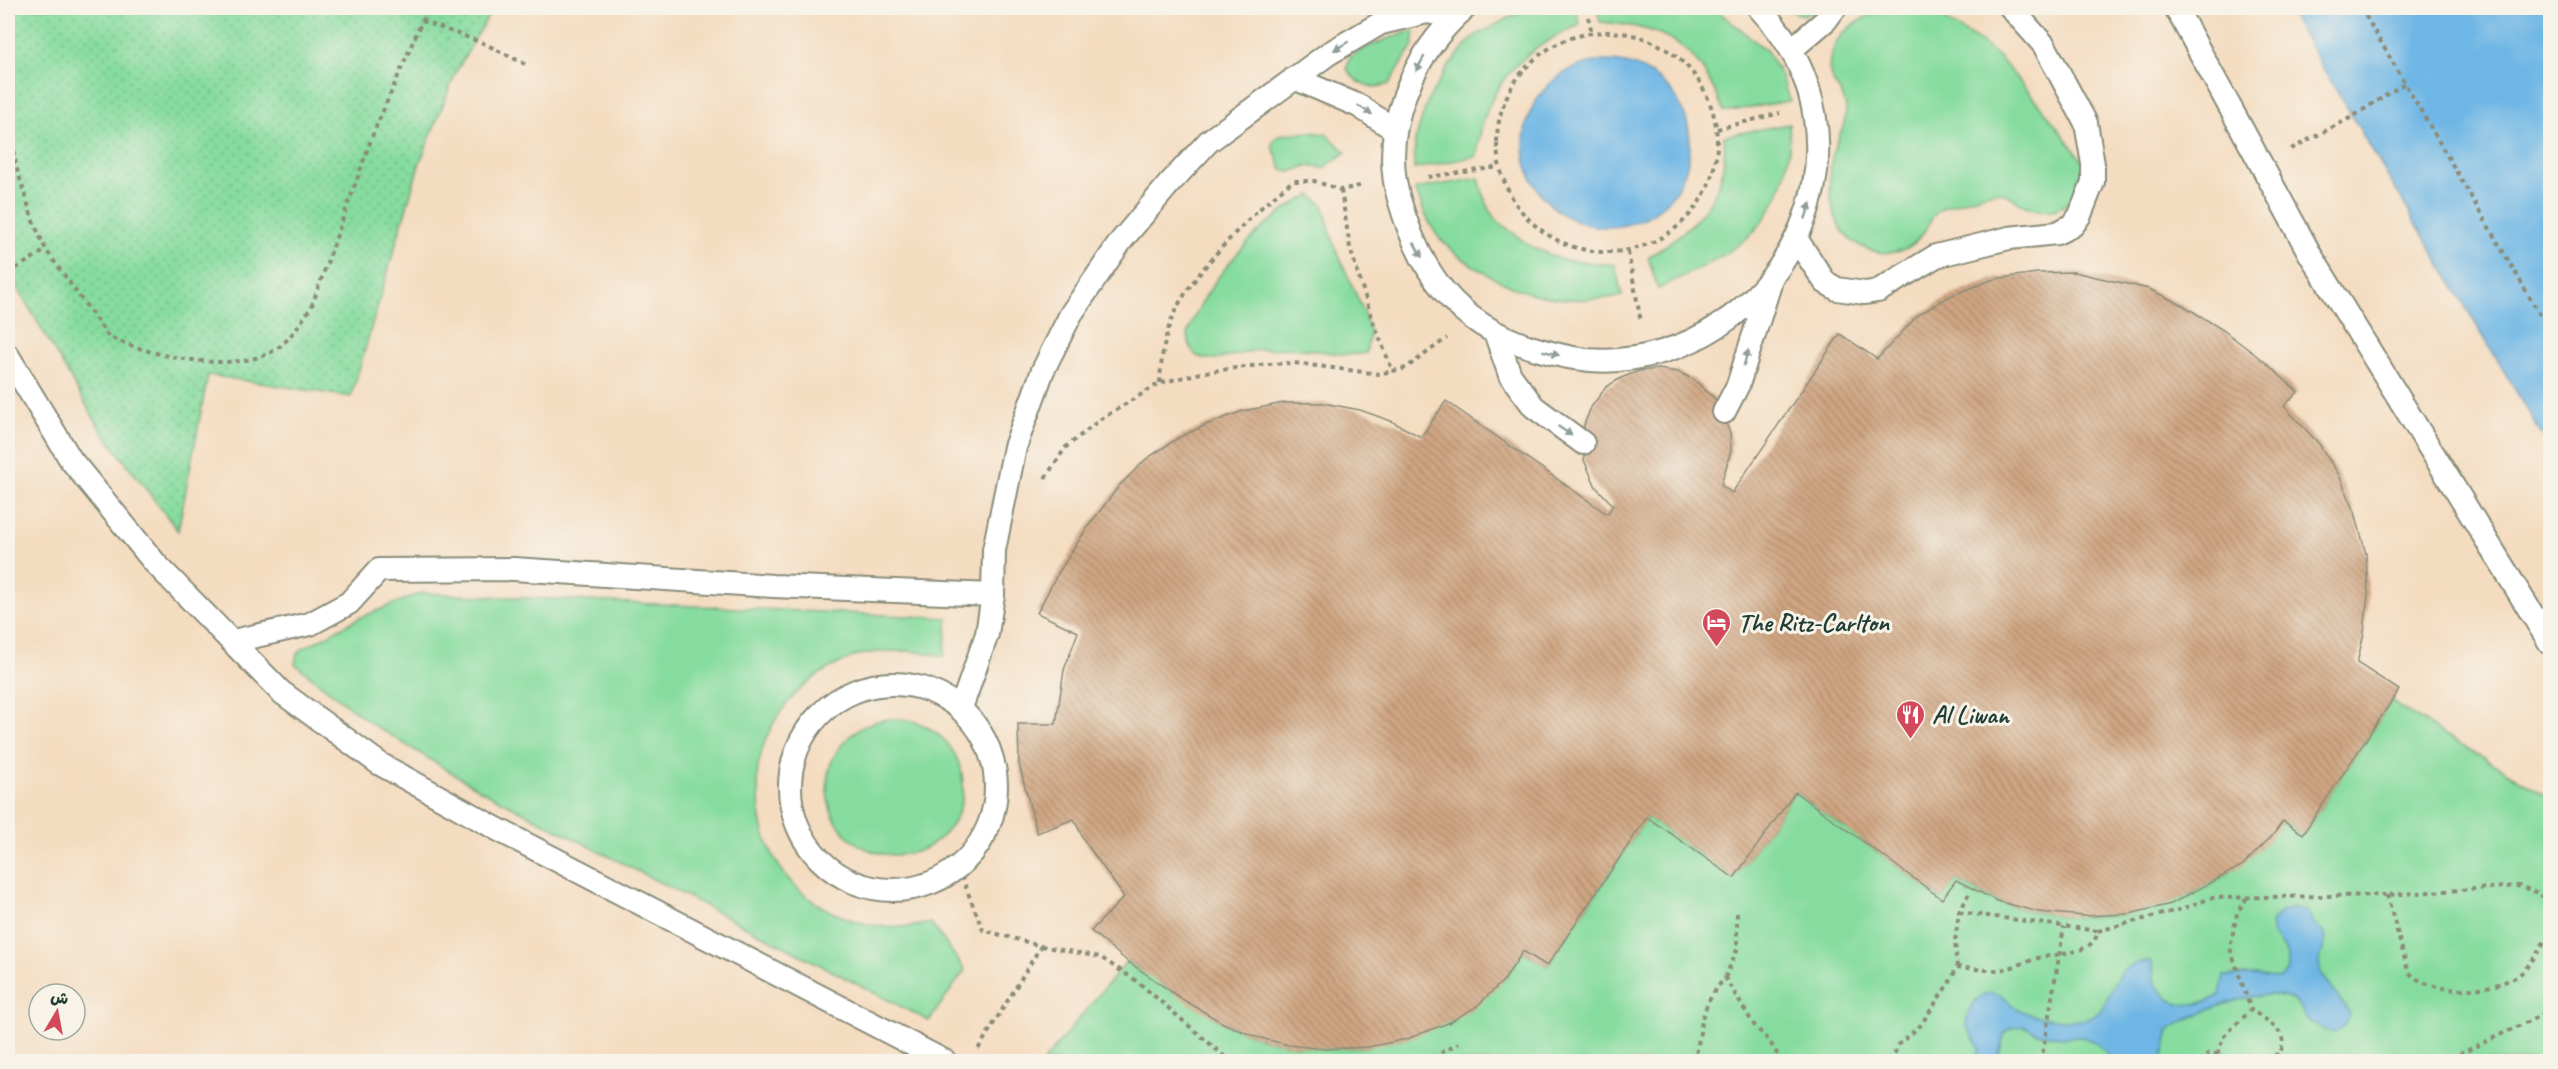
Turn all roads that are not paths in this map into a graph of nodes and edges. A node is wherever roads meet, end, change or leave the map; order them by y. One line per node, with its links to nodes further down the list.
1 (1759, 8): 6 (lane)
2 (1834, 8): 6 (lane)
3 (2011, 8): 9 (lane)
4 (2176, 8): 17 (lane)
5 (1460, 12): 7 (lane, one-way to 7); 8 (lane, one-way to 8)
6 (1792, 49): 9 (lane, one-way to 6)
7 (1294, 78): 8 (lane, one-way to 8); 15 (lane)
8 (1395, 130): 11 (lane, one-way to 11)
9 (1797, 240): 10 (lane)
10 (1773, 278): 11 (lane, one-way to 10); 13 (lane, one-way to 10)
11 (1496, 335): 14 (lane, one-way to 14)
12 (8, 356): 16 (lane)
13 (1724, 412)
14 (1583, 443)
15 (993, 595): 16 (lane); 18 (lane)
16 (233, 641): 19 (lane)
17 (2550, 643)
18 (961, 708): 18 (lane)
19 (946, 1062)

